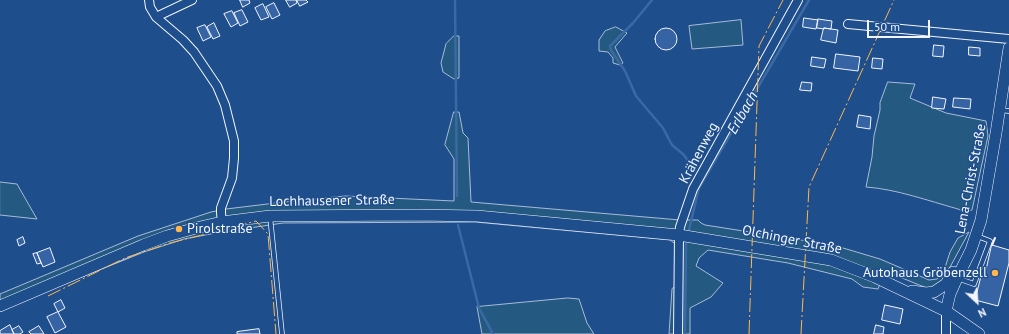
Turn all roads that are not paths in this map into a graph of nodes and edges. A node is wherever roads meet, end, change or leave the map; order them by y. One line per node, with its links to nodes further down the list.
1 (148, 0): 4 (street)
2 (192, 0): 4 (street)
3 (798, 0): 11 (street, Krähenweg)
4 (156, 17): 10 (street)
5 (848, 24): 6 (street)
6 (1009, 39)
7 (1009, 48): 8 (main road, Lena-Christ-Straße)
8 (1004, 111): 12 (main road, Lena-Christ-Straße)
9 (270, 216): 10 (main road, Lochhausener Straße); 11 (main road, Lochhausener Straße); 17 (lane)
10 (222, 222): 15 (main road, Lochhausener Straße)
11 (679, 235): 14 (main road, Olchinger Straße); 18 (street, Krähenweg)
12 (976, 236): 13 (main road, Lena-Christ-Straße); 13 (lane); 14 (main road)
13 (956, 278): 16 (main road, Lena-Christ-Straße)
14 (904, 291): 16 (main road, Olchinger Straße)
15 (0, 306)
16 (946, 311): 19 (street); 20 (main road, Olchinger Straße)
17 (282, 334)
18 (678, 334)
19 (946, 334)
20 (979, 334)

